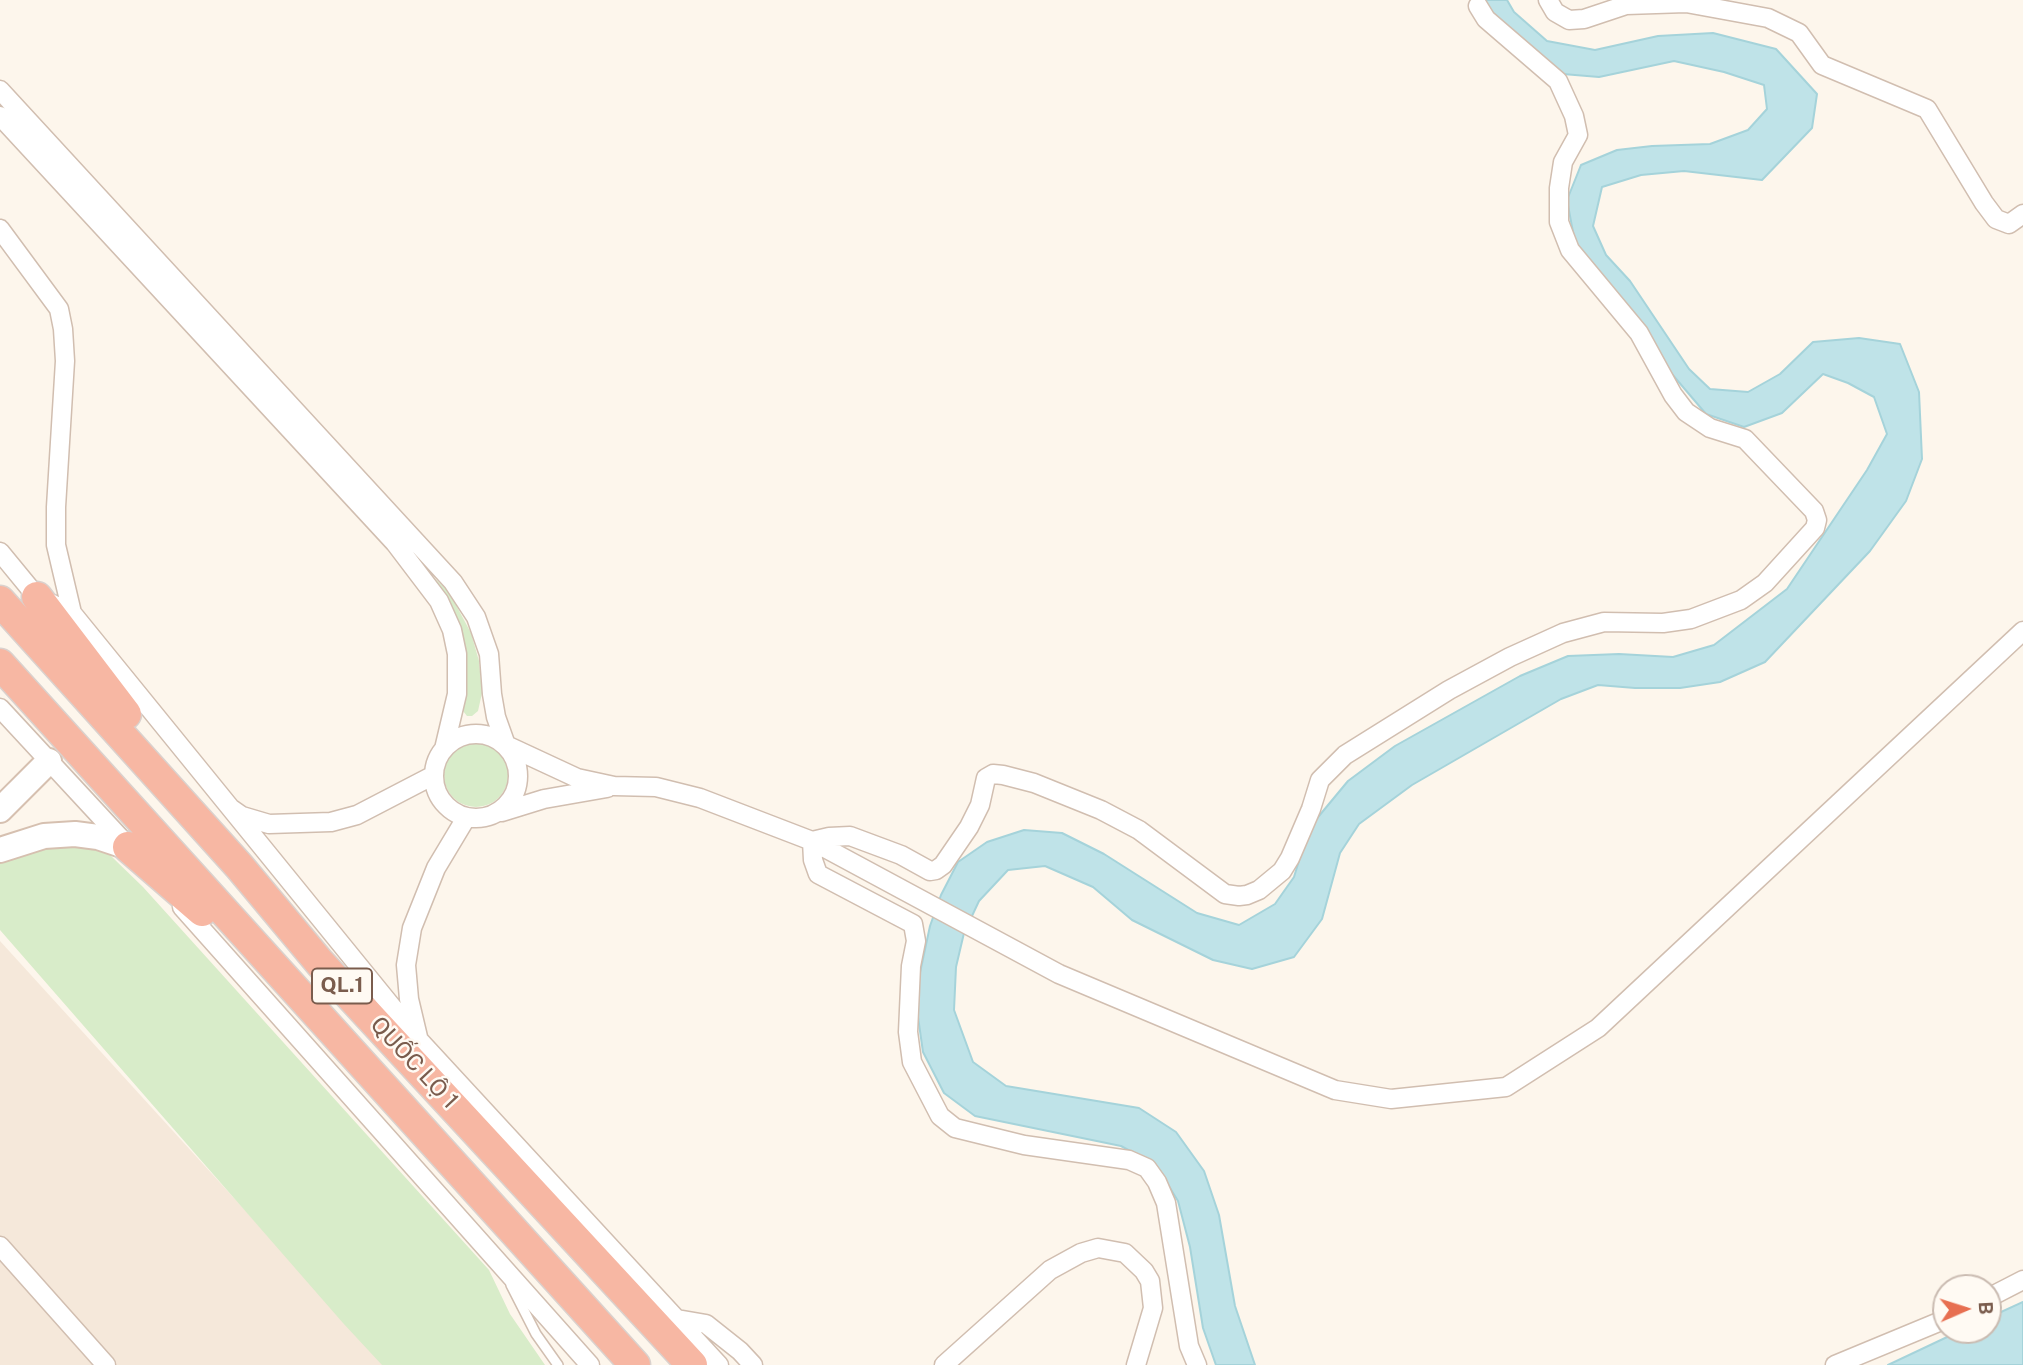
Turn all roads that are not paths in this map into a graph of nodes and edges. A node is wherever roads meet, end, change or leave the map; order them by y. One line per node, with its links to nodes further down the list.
1 (1548, 0): 5 (street)
2 (1482, 2): 23 (street)
3 (0, 90): 14 (street)
4 (0, 116): 15 (street)
5 (2023, 214)
6 (0, 229): 10 (street)
7 (0, 552): 8 (street)
8 (37, 597): 10 (street); 26 (highway)
9 (0, 601): 26 (highway, QUỐC LỘ 1 / QL.1)
10 (72, 613): 19 (street)
11 (2023, 631): 23 (street)
12 (0, 664): 27 (highway, QUỐC LỘ 1 / QL.1)
13 (0, 708): 16 (street)
14 (506, 745): 15 (street); 18 (street); 21 (street)
15 (443, 749): 17 (street)
16 (49, 761): 20 (street); 24 (street)
17 (434, 775): 19 (street); 22 (street)
18 (614, 786): 21 (street); 23 (street)
19 (223, 802): 28 (street)
20 (0, 810)
21 (494, 816): 22 (street)
22 (466, 818): 28 (street)
23 (812, 841): 45 (street)
24 (128, 847): 25 (street); 27 (highway); 31 (street)
25 (0, 850)
26 (239, 866): 30 (highway, QUỐC LỘ 1 / QL.1)
27 (304, 1000): 39 (highway, QUỐC LỘ 1 / QL.1)
28 (419, 1041): 30 (highway); 34 (street)
29 (0, 1247): 36 (street)
30 (588, 1251): 40 (highway, QUỐC LỘ 1 / QL.1)
31 (501, 1265): 37 (lane); 38 (street)
32 (2023, 1280): 33 (street)
33 (2002, 1290)
34 (677, 1319): 41 (street); 42 (street)
35 (1932, 1325): 46 (street)
36 (106, 1365)
37 (558, 1365)
38 (590, 1365)
39 (635, 1365)
40 (692, 1365)
41 (719, 1365)
42 (753, 1365)
43 (944, 1365): 44 (street)
44 (1136, 1365)
45 (1197, 1365)
46 (1835, 1365)

